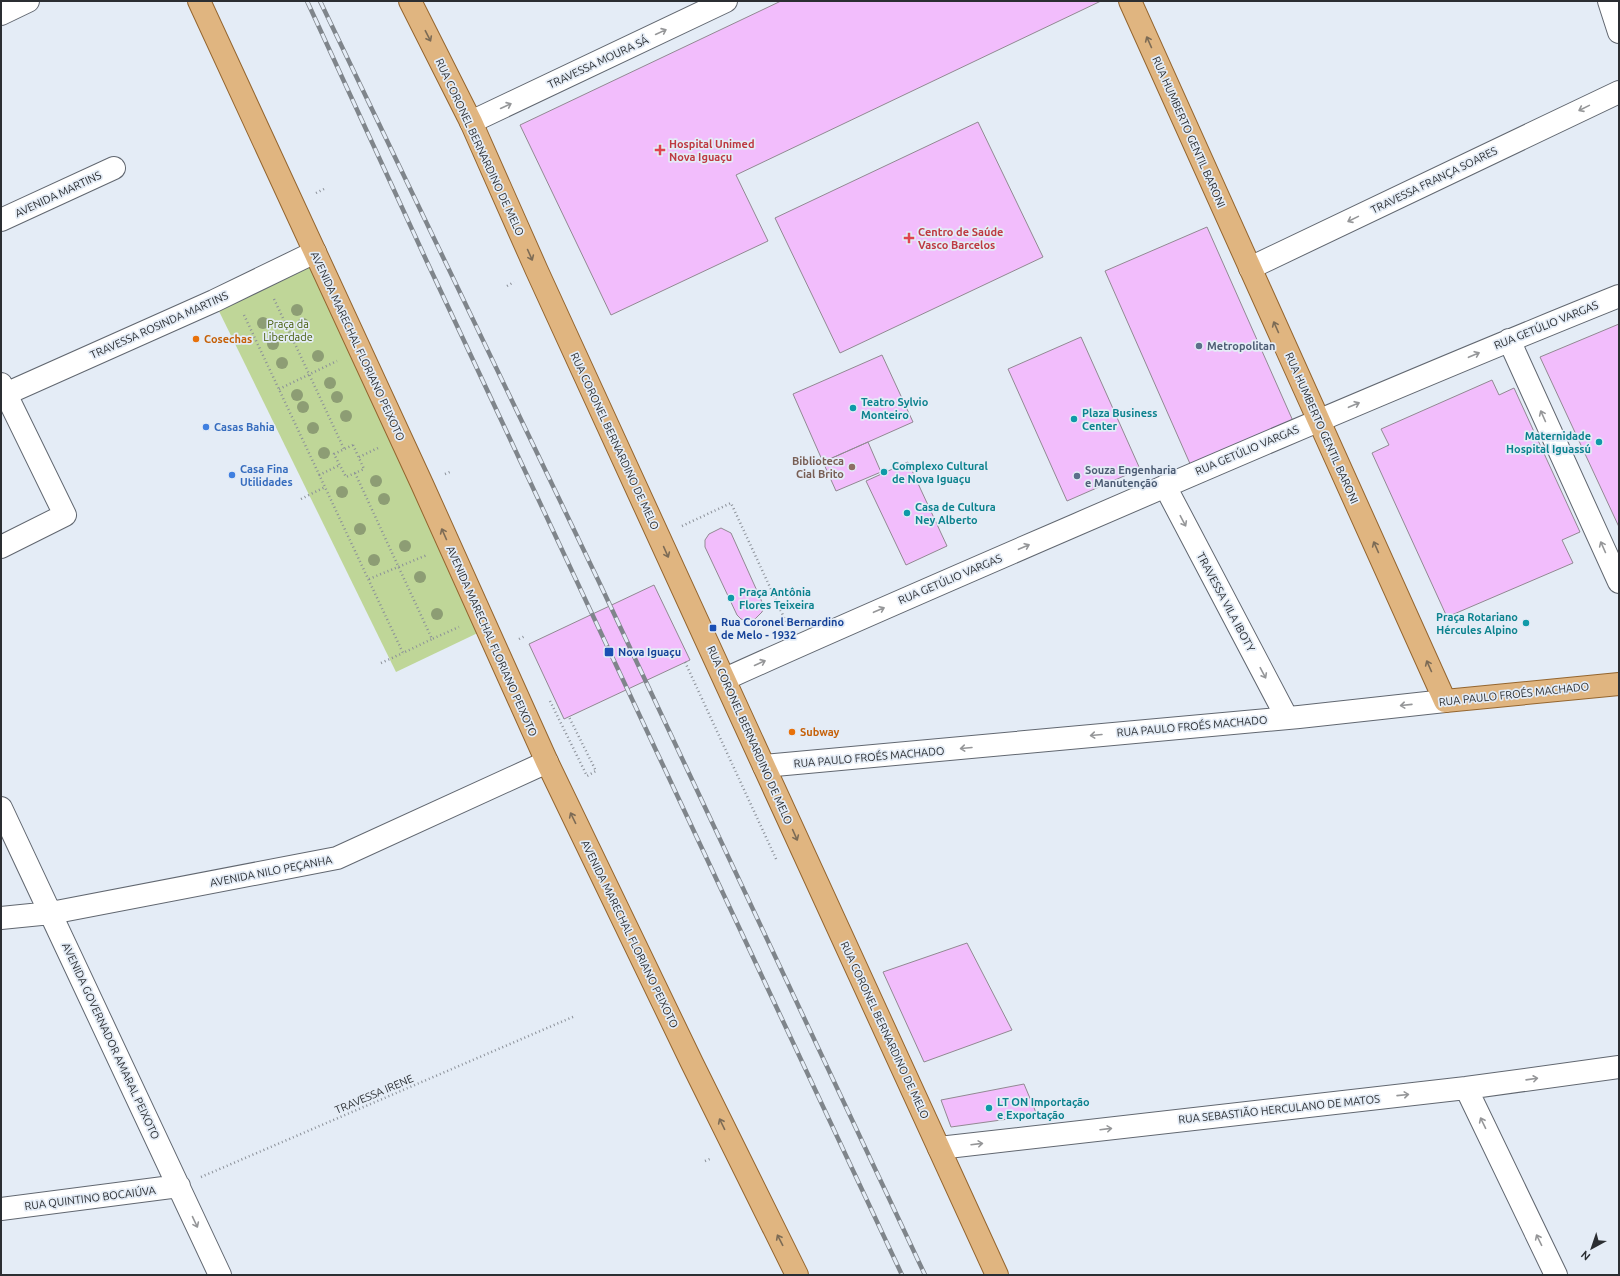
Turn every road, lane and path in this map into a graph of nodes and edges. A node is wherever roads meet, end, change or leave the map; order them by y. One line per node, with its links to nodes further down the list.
1 (28, 1): 7 (street)
2 (199, 1): 13 (main road, AVENIDA MARECHAL FLORIANO PEIXOTO)
3 (410, 1): 10 (main road, RUA CORONEL BERNARDINO DE MELO, one-way to 10)
4 (726, 1): 10 (street, TRAVESSA MOURA SÁ, one-way to 4)
5 (1130, 1): 14 (main road, RUA HUMBERTO GENTIL BARONI, one-way to 5)
6 (1609, 1): 8 (street)
7 (1, 14)
8 (1619, 32)
9 (1619, 92): 14 (street, TRAVESSA FRANÇA SOARES, one-way to 14)
10 (471, 122): 33 (main road, RUA CORONEL BERNARDINO DE MELO, one-way to 33)
11 (114, 168): 12 (street, AVENIDA MARTINS)
12 (1, 220)
13 (315, 252): 22 (street, TRAVESSA ROSINDA MARTINS); 51 (main road, AVENIDA MARECHAL FLORIANO PEIXOTO, one-way to 13)
14 (1250, 268): 23 (main road, RUA HUMBERTO GENTIL BARONI, one-way to 14)
15 (272, 294): 20 (path)
16 (1619, 296): 18 (street, RUA GETÚLIO VARGAS)
17 (241, 308): 21 (path)
18 (1509, 340): 23 (street, RUA GETÚLIO VARGAS, one-way to 18); 38 (street, one-way to 18)
19 (340, 360): 20 (path)
20 (309, 374): 21 (path); 25 (path)
21 (279, 390): 29 (path)
22 (3, 391): 34 (street)
23 (1318, 420): 30 (street, RUA GETÚLIO VARGAS); 48 (main road, RUA HUMBERTO GENTIL BARONI, one-way to 23)
24 (380, 448): 26 (path)
25 (344, 449): 26 (path); 27 (path)
26 (359, 457): 28 (path)
27 (340, 465): 28 (path); 29 (path)
28 (355, 473): 36 (path)
29 (319, 475): 31 (path)
30 (1165, 486): 41 (street, RUA GETÚLIO VARGAS, one-way to 30); 50 (street, TRAVESSA VILA IBOTY, one-way to 50)
31 (325, 487): 32 (path); 37 (path)
32 (301, 498)
33 (659, 536): 41 (path); 45 (main road, RUA CORONEL BERNARDINO DE MELO, one-way to 45)
34 (1, 547)
35 (429, 554): 36 (path)
36 (399, 567): 37 (path); 40 (path)
37 (369, 580): 42 (path)
38 (1619, 582)
39 (462, 626): 40 (path)
40 (432, 639): 42 (path)
41 (797, 646): 45 (street, RUA GETÚLIO VARGAS, one-way to 41)
42 (403, 653): 44 (path)
43 (685, 662): 54 (path)
44 (381, 663)
45 (725, 679): 52 (main road, RUA CORONEL BERNARDINO DE MELO)
46 (1619, 684): 48 (main road, RUA PAULO FROÉS MACHADO)
47 (550, 700): 49 (path)
48 (1445, 701): 50 (street, RUA PAULO FROÉS MACHADO, one-way to 50)
49 (569, 717)
50 (1287, 718): 52 (street, RUA PAULO FROÉS MACHADO, one-way to 52)
51 (547, 762): 55 (street, AVENIDA NILO PEÇANHA); 64 (main road, AVENIDA MARECHAL FLORIANO PEIXOTO, one-way to 51)
52 (764, 766): 60 (main road, RUA CORONEL BERNARDINO DE MELO, one-way to 60)
53 (1, 808): 55 (street, AVENIDA GOVERNADOR AMARAL PEIXOTO)
54 (779, 866)
55 (51, 913): 56 (street, AVENIDA NILO PEÇANHA); 61 (street, AVENIDA GOVERNADOR AMARAL PEIXOTO)
56 (1, 918)
57 (575, 1016): 61 (path, TRAVESSA IRENE)
58 (1619, 1067): 59 (street, RUA SEBASTIÃO HERCULANO DE MATOS, one-way to 58)
59 (1466, 1088): 60 (street, RUA SEBASTIÃO HERCULANO DE MATOS, one-way to 59); 66 (street, one-way to 59)
60 (939, 1148): 65 (main road, RUA CORONEL BERNARDINO DE MELO)
61 (179, 1186): 62 (street, RUA QUINTINO BOCAIÚVA); 63 (street, AVENIDA GOVERNADOR AMARAL PEIXOTO, one-way to 63)
62 (1, 1209)
63 (220, 1275)
64 (797, 1275)
65 (997, 1275)
66 (1556, 1275)

